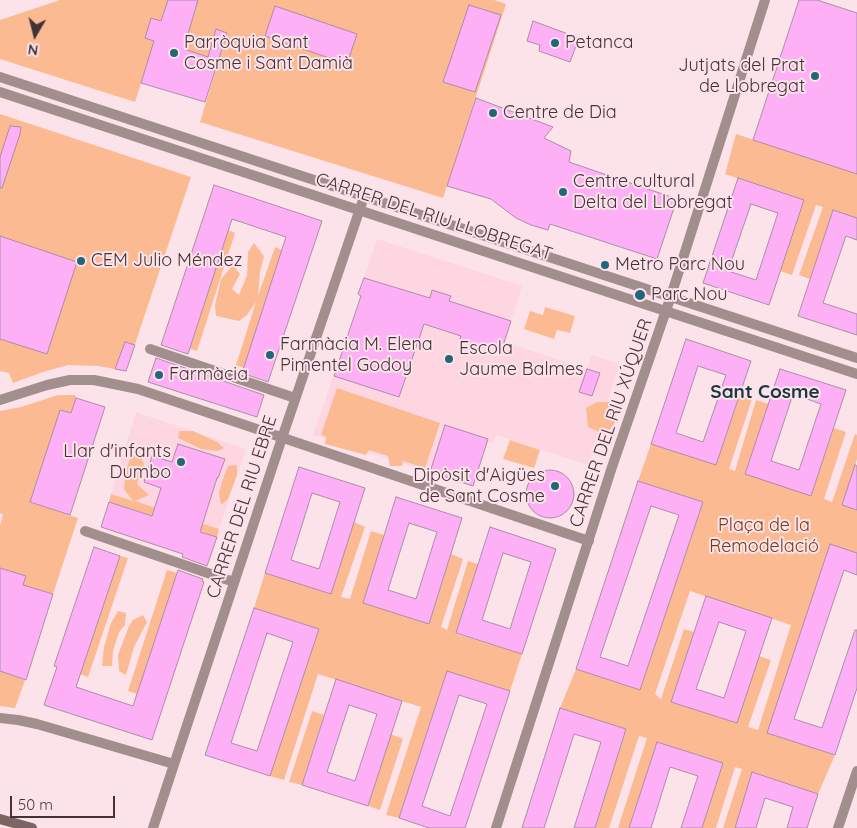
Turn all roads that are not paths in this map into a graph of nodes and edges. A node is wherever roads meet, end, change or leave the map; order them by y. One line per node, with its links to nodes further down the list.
1 (765, 0): 6 (street, CARRER DEL RIU XÚQUER)
2 (0, 77): 4 (street, CARRER DEL RIU LLOBREGAT)
3 (0, 92): 5 (street, CARRER DEL RIU LLOBREGAT)
4 (364, 197): 5 (street, CARRER DEL RIU EBRE); 6 (street, CARRER DEL RIU LLOBREGAT)
5 (360, 209): 7 (street, CARRER DEL RIU LLOBREGAT); 11 (street, CARRER DEL RIU EBRE)
6 (671, 296): 7 (street, CARRER DEL RIU XÚQUER); 9 (street, CARRER DEL RIU LLOBREGAT)
7 (666, 310): 10 (street, CARRER DEL RIU LLOBREGAT); 15 (street, CARRER DEL RIU XÚQUER)
8 (150, 349): 11 (street)
9 (857, 358)
10 (857, 374)
11 (295, 398): 13 (street, CARRER DEL RIU EBRE)
12 (0, 400): 13 (street)
13 (282, 438): 15 (street); 16 (street, CARRER DEL RIU EBRE)
14 (85, 531): 16 (street)
15 (589, 541): 23 (street, CARRER DEL RIU XÚQUER)
16 (234, 582): 18 (street, CARRER DEL RIU EBRE)
17 (0, 718): 18 (street)
18 (174, 764): 22 (street, CARRER DEL RIU EBRE)
19 (857, 770): 24 (street)
20 (0, 819): 21 (main road)
21 (32, 828)
22 (154, 828)
23 (496, 828)
24 (838, 828)

